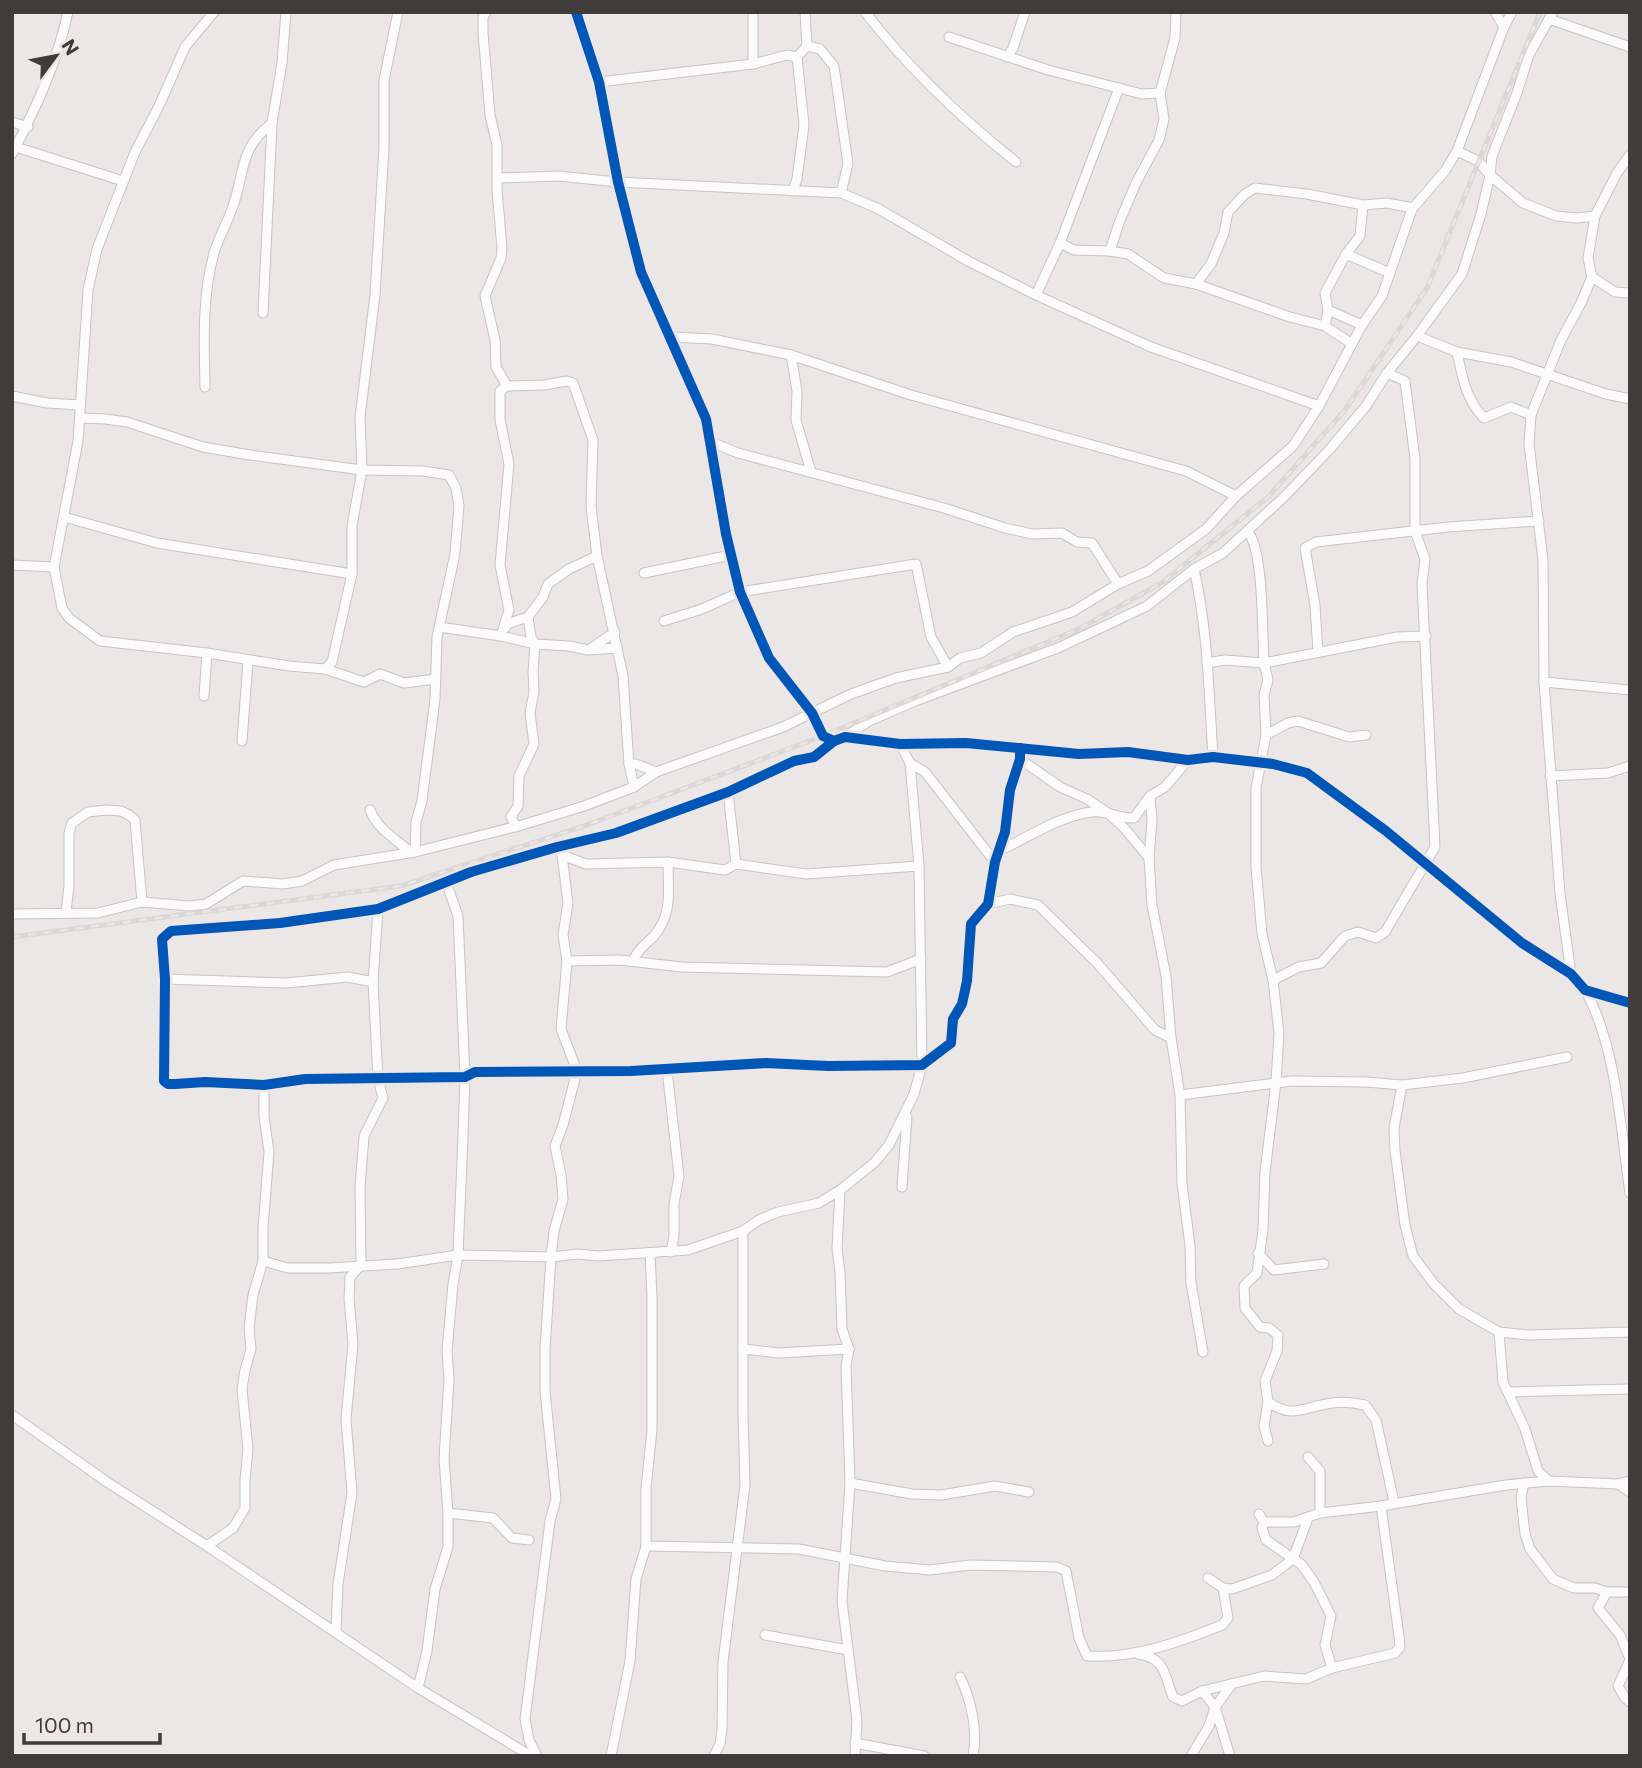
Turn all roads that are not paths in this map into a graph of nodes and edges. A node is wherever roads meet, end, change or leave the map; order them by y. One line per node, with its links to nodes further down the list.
1 (68, 12): 27 (street)
2 (214, 12): 34 (street)
3 (286, 12): 26 (street)
4 (398, 12): 69 (street)
5 (486, 12): 33 (street)
6 (576, 12): 22 (street)
7 (752, 12): 21 (street)
8 (805, 12): 17 (street)
9 (865, 12): 31 (street)
10 (1025, 12): 20 (street)
11 (1176, 12): 24 (street)
12 (1495, 12): 15 (street)
13 (1512, 12): 15 (street)
14 (1551, 16): 18 (street); 32 (street)
15 (1504, 27): 29 (street)
16 (949, 37): 20 (street)
17 (807, 46): 19 (street); 37 (street)
18 (1630, 47)
19 (797, 57): 21 (street); 36 (street)
20 (1007, 57): 23 (street)
21 (753, 64): 22 (street)
22 (599, 82): 35 (street)
23 (1119, 88): 24 (street); 41 (street)
24 (1160, 93): 42 (street)
25 (12, 122): 27 (street)
26 (272, 123): 50 (street); 61 (street)
27 (28, 127): 28 (street)
28 (14, 151): 34 (street)
29 (1457, 151): 32 (street); 39 (street)
30 (1630, 156): 40 (street)
31 (1016, 162)
32 (1490, 175): 40 (street); 53 (street)
33 (499, 178): 35 (street); 60 (street)
34 (123, 181): 64 (street)
35 (618, 182): 36 (street); 54 (street)
36 (793, 191): 37 (street)
37 (841, 193): 48 (street)
38 (1363, 205): 39 (street); 43 (street); 46 (street)
39 (1413, 208): 44 (street)
40 (1595, 216): 45 (street)
41 (1060, 243): 42 (street); 48 (street)
42 (1110, 251): 46 (street)
43 (1346, 254): 44 (street); 49 (street)
44 (1390, 273): 51 (street)
45 (1591, 277): 47 (street); 59 (street)
46 (1196, 284): 52 (street)
47 (1630, 293)
48 (1036, 295): 65 (street)
49 (1328, 310): 51 (street); 52 (street)
50 (263, 313)
51 (1362, 325): 55 (street)
52 (1325, 326): 55 (street)
53 (1416, 336): 56 (street); 58 (street)
54 (671, 337): 57 (street); 68 (street)
55 (1352, 344): 65 (street)
56 (1457, 352): 59 (street); 66 (street)
57 (791, 355): 70 (street); 71 (street)
58 (1388, 373): 74 (street); 75 (street)
59 (1548, 374): 63 (street); 66 (street)
60 (507, 386): 77 (street); 89 (street)
61 (205, 387)
62 (12, 397): 64 (street)
63 (1630, 399)
64 (80, 405): 67 (street)
65 (1319, 406): 71 (street)
66 (1531, 415): 73 (street)
67 (80, 418): 69 (street); 72 (street)
68 (711, 442): 70 (street); 76 (street)
69 (362, 470): 82 (street); 87 (street)
70 (811, 472): 83 (street)
71 (1236, 496): 83 (street)
72 (64, 517): 79 (street); 82 (street)
73 (1539, 521): 74 (street); 102 (street)
74 (1415, 531): 90 (street); 94 (street)
75 (1248, 532): 80 (street); 98 (street)
76 (730, 555): 81 (street); 84 (street)
77 (597, 556): 85 (street); 88 (street)
78 (12, 565): 79 (street)
79 (54, 567): 95 (street)
80 (1194, 569): 97 (street); 108 (street)
81 (643, 573)
82 (352, 574): 100 (street)
83 (1118, 584): 99 (street)
84 (740, 592): 86 (street); 99 (street); 105 (street)
85 (528, 617): 89 (street); 91 (street)
86 (664, 621)
87 (439, 627): 89 (street); 101 (street)
88 (615, 632): 92 (street); 93 (street)
89 (501, 636): 91 (street)
90 (1426, 636): 94 (street); 134 (street)
91 (535, 644): 93 (street); 127 (street)
92 (617, 648): 93 (street); 118 (street)
93 (588, 650)
94 (1318, 652): 98 (street)
95 (207, 653): 96 (street); 104 (street)
96 (248, 661): 100 (street); 109 (street)
97 (1207, 663): 98 (street); 113 (street)
98 (1264, 663): 106 (street)
99 (948, 667): 105 (street)
100 (325, 669): 101 (street)
101 (436, 679): 129 (street)
102 (1544, 682): 103 (street); 121 (street)
103 (1630, 690)
104 (204, 696)
105 (812, 713): 110 (street); 120 (street)
106 (1266, 735): 107 (street); 117 (street)
107 (1367, 735)
108 (845, 737): 110 (street); 111 (street)
109 (242, 741)
110 (834, 741): 123 (street)
111 (900, 744): 112 (street); 116 (street)
112 (1020, 748): 114 (street); 115 (street)
113 (1213, 757): 115 (street); 117 (street)
114 (1020, 759): 126 (street); 130 (street)
115 (1188, 760): 124 (street)
116 (910, 763): 133 (street); 136 (street)
117 (1259, 763): 134 (street); 148 (street)
118 (629, 764): 120 (street); 122 (street)
119 (1630, 766): 121 (street)
120 (656, 772): 122 (street)
121 (1550, 776): 146 (street)
122 (634, 787): 127 (street)
123 (728, 792): 128 (street); 135 (street)
124 (1150, 796): 126 (street); 131 (street)
125 (370, 810): 129 (street)
126 (1108, 813): 130 (street); 131 (street)
127 (516, 827): 129 (street)
128 (560, 851): 132 (street); 137 (street); 144 (street)
129 (413, 852): 138 (street)
130 (999, 852): 133 (street)
131 (1149, 858): 152 (street)
132 (668, 862): 135 (street); 145 (street)
133 (995, 862): 139 (street)
134 (1427, 863): 146 (street); 148 (street)
135 (736, 864): 136 (street)
136 (919, 866): 143 (street)
137 (446, 882): 140 (street); 157 (street)
138 (142, 902): 141 (street); 141 (street)
139 (988, 904): 152 (street); 154 (street)
140 (378, 909): 147 (street); 149 (street)
141 (66, 912): 142 (street)
142 (12, 914)
143 (921, 959): 145 (street); 154 (street)
144 (567, 961): 145 (street); 156 (street)
145 (633, 961)
146 (1571, 974): 150 (street)
147 (165, 979): 149 (street); 160 (street)
148 (1273, 981): 159 (street)
149 (373, 982): 158 (street)
150 (1584, 990): 151 (street); 166 (street)
151 (1630, 1003)
152 (1171, 1038): 162 (street)
153 (1567, 1057): 161 (street)
154 (922, 1065): 155 (street); 163 (street)
155 (667, 1070): 156 (street); 168 (street)
156 (577, 1072): 157 (street); 172 (street)
157 (465, 1077): 158 (street); 171 (street)
158 (378, 1079): 160 (street); 175 (street)
159 (1276, 1082): 161 (street); 162 (street); 170 (street)
160 (264, 1084): 173 (street)
161 (1402, 1085): 176 (street)
162 (1180, 1095): 180 (street)
163 (907, 1108): 164 (street); 165 (street)
164 (902, 1187)
165 (840, 1190): 167 (street); 179 (street)
166 (1630, 1193)
167 (743, 1231): 168 (street); 178 (street)
168 (671, 1252): 169 (street)
169 (650, 1253): 172 (street); 201 (street)
170 (1258, 1253): 174 (street); 183 (street)
171 (458, 1255): 172 (street); 175 (street); 196 (street)
172 (551, 1257): 223 (street)
173 (263, 1261): 175 (street); 200 (street)
174 (1324, 1264)
175 (361, 1265): 209 (street)
176 (1499, 1332): 177 (street); 182 (street)
177 (1630, 1332)
178 (743, 1349): 179 (street); 202 (street)
179 (849, 1349): 189 (street)
180 (1203, 1352)
181 (1630, 1389): 182 (street)
182 (1508, 1392): 187 (street)
183 (1268, 1402): 185 (street); 194 (street)
184 (12, 1415): 200 (street)
185 (1268, 1441)
186 (1308, 1457): 197 (street)
187 (1549, 1481): 190 (street); 191 (street)
188 (1630, 1481): 191 (street)
189 (850, 1483): 192 (street); 203 (street)
190 (1524, 1483): 194 (street); 207 (street)
191 (1618, 1484): 193 (street)
192 (1029, 1492)
193 (1630, 1492)
194 (1394, 1502): 195 (street)
195 (1381, 1506): 197 (street); 214 (street)
196 (448, 1513): 199 (street); 217 (street)
197 (1320, 1513): 198 (street)
198 (1308, 1518): 204 (street); 204 (street)
199 (529, 1540)
200 (207, 1546): 209 (street)
201 (646, 1546): 202 (street); 224 (street)
202 (736, 1549): 203 (street); 225 (street)
203 (847, 1557): 211 (street); 212 (street)
204 (1293, 1559): 206 (street); 214 (street)
205 (1208, 1578): 206 (street)
206 (1223, 1588): 212 (street)
207 (1607, 1592): 208 (street); 213 (street)
208 (1630, 1592)
209 (335, 1631): 217 (street)
210 (765, 1635): 211 (street)
211 (848, 1650): 221 (street)
212 (1128, 1653): 218 (street)
213 (1630, 1659): 219 (street)
214 (1332, 1668): 216 (street)
215 (960, 1677): 228 (street)
216 (1232, 1684): 218 (street); 220 (street)
217 (418, 1688): 222 (street)
218 (1202, 1690): 220 (street)
219 (1630, 1702)
220 (1215, 1707): 229 (street); 230 (street)
221 (855, 1743): 226 (street); 227 (street)
222 (531, 1756)
223 (537, 1756)
224 (611, 1756)
225 (714, 1756)
226 (855, 1756)
227 (924, 1756)
228 (974, 1756)
229 (1191, 1756)
230 (1230, 1756)

